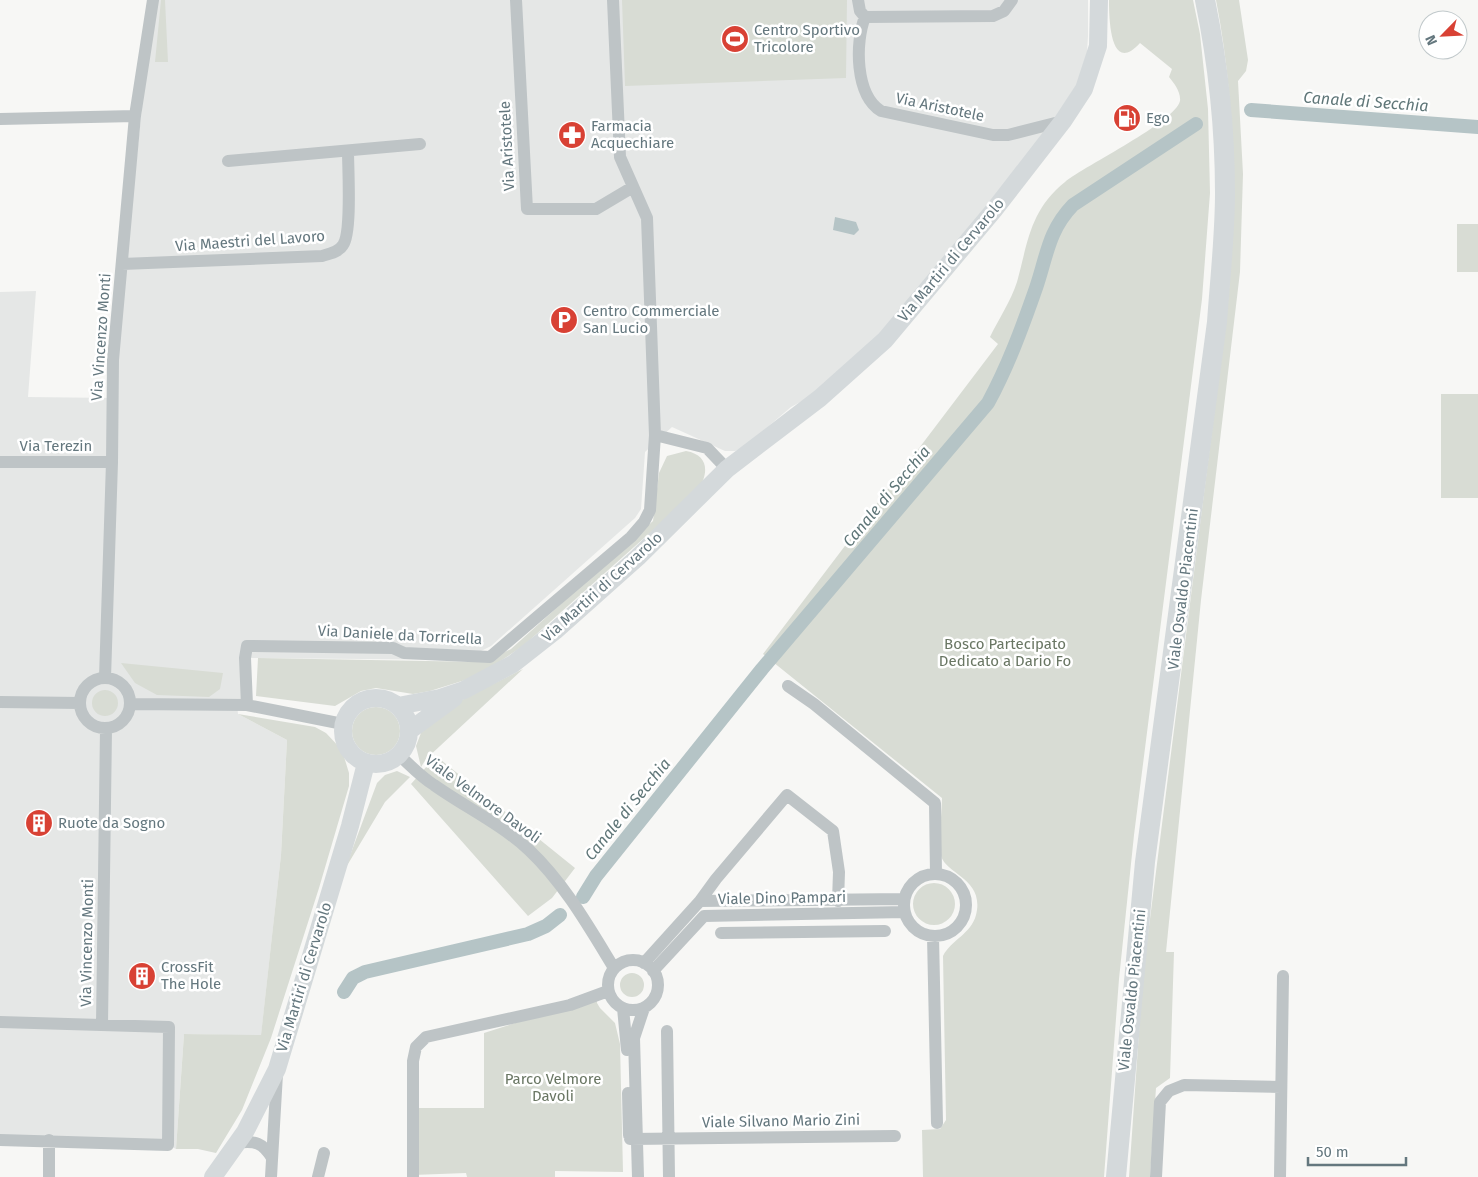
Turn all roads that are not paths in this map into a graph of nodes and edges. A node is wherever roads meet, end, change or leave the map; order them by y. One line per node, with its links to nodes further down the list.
1 (153, 0): 9 (street, Via Vincenzo Monti)
2 (516, 0): 15 (street, Via Aristotele)
3 (613, 0): 15 (street)
4 (858, 0): 8 (street)
5 (1012, 0): 8 (street)
6 (1099, 0): 11 (main road, Via Martiri di Cervarolo)
7 (1205, 0): 73 (main road, Viale Osvaldo Piacentini)
8 (865, 16): 11 (street, Via Aristotele)
9 (135, 116): 10 (street); 16 (street, Via Vincenzo Monti)
10 (0, 119)
11 (1063, 121): 20 (main road, Via Martiri di Cervarolo)
12 (420, 144): 13 (street)
13 (348, 151): 14 (street); 16 (street, Via Maestri del Lavoro)
14 (228, 161)
15 (633, 187): 17 (street, Via Martiri di Cervarolo)
16 (122, 264): 19 (street, Via Vincenzo Monti)
17 (655, 435): 20 (street); 21 (street, Via Martiri di Cervarolo)
18 (0, 462): 19 (street, Via Terezin)
19 (112, 462): 22 (street, Via Vincenzo Monti)
20 (728, 469): 24 (main road, Via Martiri di Cervarolo)
21 (490, 656): 28 (street, Via Daniele da Torricella)
22 (105, 678): 26 (street); 27 (street)
23 (788, 686): 35 (street)
24 (464, 690): 29 (main road, Via Martiri di Cervarolo); 32 (main road, Via Martiri di Cervarolo)
25 (0, 702): 26 (street)
26 (80, 703): 31 (street)
27 (131, 704): 28 (street); 31 (street)
28 (247, 705): 30 (street)
29 (398, 706): 30 (main road, Via Martiri di Cervarolo); 32 (main road)
30 (344, 724): 34 (main road)
31 (106, 729): 52 (street, Via Vincenzo Monti)
32 (409, 731): 33 (main road)
33 (399, 755): 34 (main road); 46 (street, Viale Velmore Davoli)
34 (366, 763): 54 (main road, Via Martiri di Cervarolo)
35 (936, 874): 36 (street); 44 (street)
36 (904, 899): 38 (street, Viale Dino Pampari); 40 (street)
37 (700, 901): 38 (street, Viale Dino Pampari); 38 (street, Viale Dino Pampari); 45 (street, Viale Dino Pampari)
38 (838, 901)
39 (822, 912): 40 (street, Viale Dino Pampari); 41 (street); 45 (street, Viale Dino Pampari)
40 (905, 912): 44 (street)
41 (822, 930): 42 (street); 43 (street)
42 (885, 931)
43 (721, 933)
44 (932, 936): 56 (street)
45 (649, 967): 46 (street); 50 (street)
46 (614, 968): 48 (street)
47 (1283, 976): 55 (street)
48 (608, 991): 49 (street); 69 (street)
49 (623, 1008): 50 (street); 59 (street)
50 (644, 1008): 59 (street)
51 (0, 1022): 52 (street)
52 (102, 1025): 61 (street, Via Vincenzo Monti)
53 (666, 1031): 58 (street)
54 (277, 1069): 62 (main road, Via Martiri di Cervarolo); 64 (street)
55 (1281, 1087): 74 (street); 75 (street)
56 (937, 1123)
57 (895, 1136): 58 (street, Viale Silvano Mario Zini)
58 (668, 1138): 59 (street, Viale Silvano Mario Zini); 72 (street)
59 (634, 1139): 70 (street); 71 (street)
60 (0, 1140): 61 (street)
61 (49, 1140): 65 (street)
62 (237, 1143): 64 (street); 66 (main road, Via Martiri di Cervarolo)
63 (324, 1153): 68 (street)
64 (272, 1158): 67 (street)
65 (49, 1177)
66 (213, 1177)
67 (271, 1177)
68 (318, 1177)
69 (413, 1177)
70 (631, 1177)
71 (638, 1177)
72 (668, 1177)
73 (1116, 1177)
74 (1156, 1177)
75 (1280, 1177)

